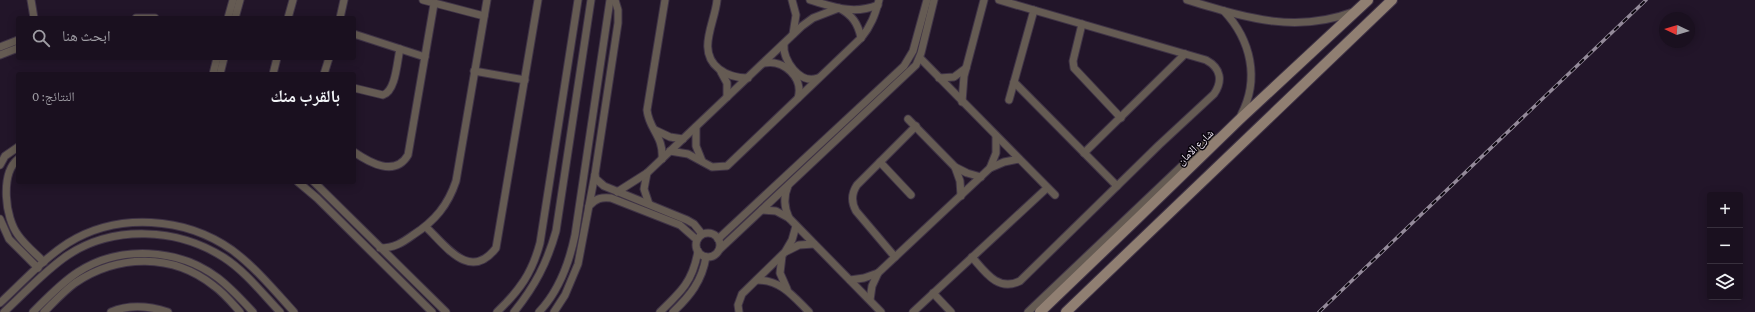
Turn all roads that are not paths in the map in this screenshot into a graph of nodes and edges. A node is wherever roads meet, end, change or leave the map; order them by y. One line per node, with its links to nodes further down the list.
1 (31, 0): 30 (street)
2 (233, 0): 31 (street)
3 (240, 0): 32 (street)
4 (293, 0): 33 (street)
5 (344, 0): 34 (street)
6 (423, 0): 25 (street)
7 (486, 0): 35 (street)
8 (538, 0): 64 (street)
9 (578, 0): 162 (street)
10 (592, 0): 163 (street)
11 (610, 0): 74 (street)
12 (615, 0): 75 (street)
13 (665, 0): 78 (street)
14 (792, 0): 38 (street)
15 (810, 0): 26 (street)
16 (927, 0): 122 (street)
17 (934, 0): 48 (street)
18 (984, 0): 54 (street)
19 (999, 0): 27 (street)
20 (1187, 0): 29 (street)
21 (1368, 0): 28 (street, شارع الامان)
22 (1392, 0): 118 (street)
23 (718, 2): 55 (street)
24 (878, 2): 26 (street); 39 (street)
25 (434, 4): 35 (street); 47 (street)
26 (839, 8): 38 (street); 39 (street)
27 (1034, 10): 36 (street); 65 (street)
28 (1358, 10): 29 (street); 73 (street, شارع الامان)
29 (1224, 11): 73 (street)
30 (34, 16)
31 (229, 16)
32 (236, 16)
33 (289, 16)
34 (340, 16)
35 (484, 16): 56 (street)
36 (1082, 24): 45 (street); 71 (street)
37 (356, 35): 44 (street)
38 (792, 36): 41 (street)
39 (861, 38): 62 (street)
40 (16, 41): 42 (street)
41 (784, 44): 53 (street); 62 (street)
42 (0, 47)
43 (16, 49): 46 (street)
44 (400, 49): 47 (street); 66 (street)
45 (1185, 54): 71 (street); 100 (street)
46 (0, 56)
47 (425, 57): 84 (street)
48 (920, 58): 63 (street); 99 (street)
49 (216, 60): 57 (street)
50 (224, 60): 58 (street)
51 (276, 60): 59 (street)
52 (328, 60): 60 (street)
53 (764, 63): 61 (street); 68 (street)
54 (966, 68): 63 (street); 70 (street)
55 (720, 70): 61 (street); 67 (street)
56 (474, 71): 64 (street); 116 (street)
57 (214, 72)
58 (220, 72)
59 (274, 72)
60 (325, 72)
61 (748, 78): 67 (street)
62 (818, 78): 68 (street)
63 (939, 78): 70 (street)
64 (525, 80): 116 (street)
65 (1014, 82): 69 (street); 85 (street)
66 (356, 88)
67 (727, 97): 77 (street)
68 (798, 98): 90 (street)
69 (1009, 100)
70 (962, 102): 79 (street)
71 (1120, 118): 85 (street)
72 (908, 119): 76 (street)
73 (1240, 119): 80 (street, شارع الامان)
74 (591, 125): 75 (street); 119 (street)
75 (601, 126): 95 (street)
76 (916, 126): 89 (street); 92 (street)
77 (696, 127): 81 (street); 90 (street)
78 (653, 128): 81 (street); 86 (street)
79 (996, 136): 87 (street); 93 (street)
80 (1222, 137): 112 (street, شارع الامان); 173 (street)
81 (683, 139): 83 (street)
82 (16, 148): 91 (street)
83 (670, 152): 86 (street); 90 (street)
84 (356, 153)
85 (1084, 153): 100 (street)
86 (662, 159): 94 (street)
87 (1019, 159): 93 (street); 101 (street)
88 (16, 161): 138 (street)
89 (880, 162): 103 (street); 134 (street)
90 (703, 163)
91 (0, 165)
92 (954, 167): 96 (street); 105 (street)
93 (990, 168): 96 (street)
94 (647, 173): 102 (street); 106 (street)
95 (595, 174): 102 (street); 107 (street)
96 (981, 176): 105 (street)
97 (300, 184): 114 (street)
98 (316, 184): 109 (street)
99 (789, 185): 108 (street); 111 (street)
100 (1116, 186): 135 (street)
101 (1047, 188): 104 (street); 135 (street)
102 (617, 192): 106 (street)
103 (911, 195)
104 (1055, 195)
105 (961, 196): 134 (street)
106 (649, 204): 117 (street)
107 (589, 206): 121 (street); 123 (street)
108 (762, 210): 111 (street); 129 (street)
109 (348, 217): 114 (street); 127 (street)
110 (0, 218): 140 (street)
111 (789, 218): 115 (street)
112 (1138, 218): 118 (street); 128 (street, شارع الامان)
113 (170, 224): 120 (street); 124 (street); 136 (street)
114 (342, 224): 160 (street)
115 (796, 226): 125 (street); 132 (street)
116 (426, 227): 126 (street)
117 (702, 234): 122 (street); 123 (street)
118 (1148, 234): 137 (street)
119 (575, 235): 121 (street); 164 (street)
120 (169, 236): 131 (street); 141 (street)
121 (584, 236): 165 (street)
122 (718, 239): 129 (street)
123 (697, 240): 130 (street)
124 (69, 243): 131 (street); 138 (street)
125 (814, 244): 132 (street); 144 (street)
126 (398, 246): 127 (street); 139 (street)
127 (380, 248): 139 (street)
128 (1105, 249): 137 (street); 174 (street, شارع الامان)
129 (719, 250): 133 (street)
130 (698, 251): 133 (street); 166 (street)
131 (74, 252): 151 (street)
132 (783, 254): 143 (street); 145 (street)
133 (706, 257): 167 (street)
134 (895, 257): 142 (street)
135 (972, 257): 146 (street)
136 (245, 261): 141 (street); 150 (street)
137 (1119, 261): 175 (street)
138 (44, 262): 140 (street)
139 (394, 263): 161 (street)
140 (38, 268): 149 (street)
141 (238, 269): 158 (street)
142 (878, 273): 144 (street); 148 (street)
143 (757, 280): 145 (street); 168 (street)
144 (850, 280): 148 (street)
145 (787, 289): 169 (street)
146 (933, 293): 171 (street); 172 (street)
147 (53, 298): 152 (street); 153 (street); 156 (street); 157 (street)
148 (870, 300): 170 (street)
149 (0, 303)
150 (291, 309): 159 (street)
151 (4, 312)
152 (33, 312)
153 (44, 312)
154 (111, 312): 155 (street)
155 (168, 312)
156 (240, 312)
157 (253, 312)
158 (280, 312)
159 (283, 312)
160 (432, 312)
161 (446, 312)
162 (497, 312)
163 (514, 312)
164 (539, 312)
165 (554, 312)
166 (660, 312)
167 (673, 312)
168 (739, 312)
169 (809, 312)
170 (881, 312)
171 (913, 312)
172 (951, 312)
173 (1028, 312)
174 (1040, 312)
175 (1066, 312)

